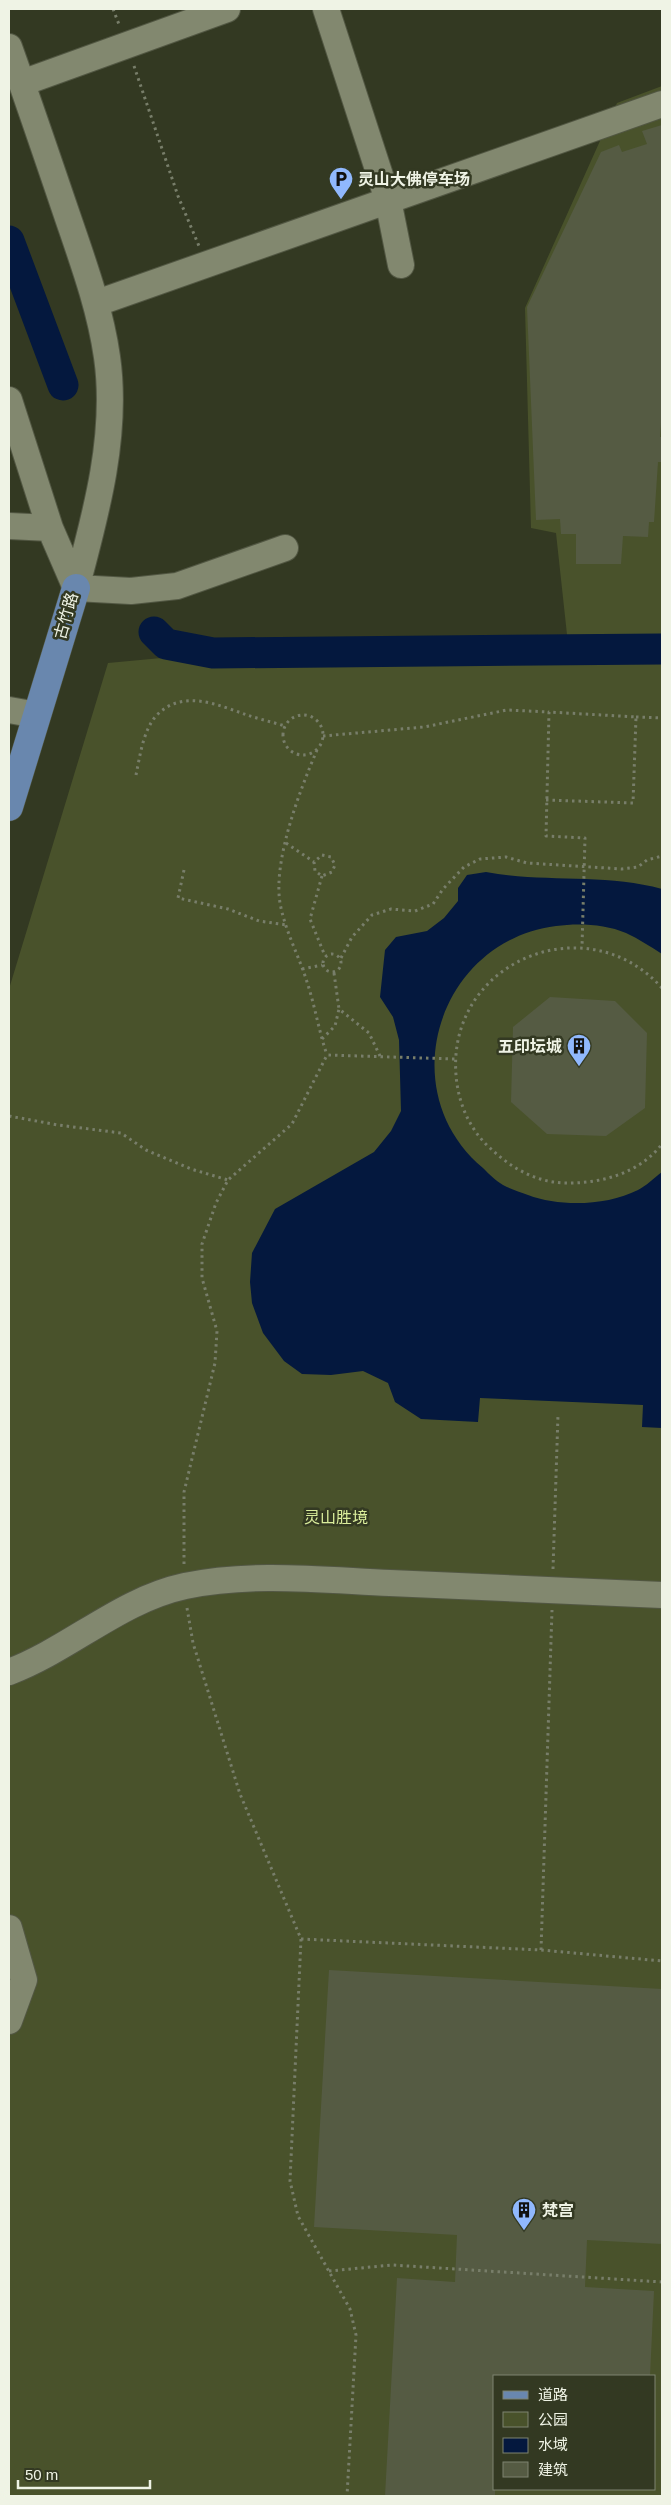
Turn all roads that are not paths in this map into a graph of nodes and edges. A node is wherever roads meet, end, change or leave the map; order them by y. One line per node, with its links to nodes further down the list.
1 (227, 9): 4 (street)
2 (326, 9): 6 (street)
3 (9, 47): 4 (street)
4 (22, 83): 8 (street)
5 (662, 104): 6 (street)
6 (388, 200): 7 (street); 8 (street)
7 (402, 265)
8 (97, 303): 13 (street)
9 (9, 400): 11 (street, 古竹路)
10 (9, 526): 11 (street)
11 (50, 528): 13 (street, 古竹路)
12 (285, 548): 13 (street)
13 (76, 588): 15 (main road, 古竹路)
14 (9, 710): 15 (street)
15 (37, 715): 16 (main road, 古竹路)
16 (9, 807)
17 (662, 1595): 18 (street)
18 (9, 1672)
19 (9, 1928): 20 (street)
20 (9, 2022)

